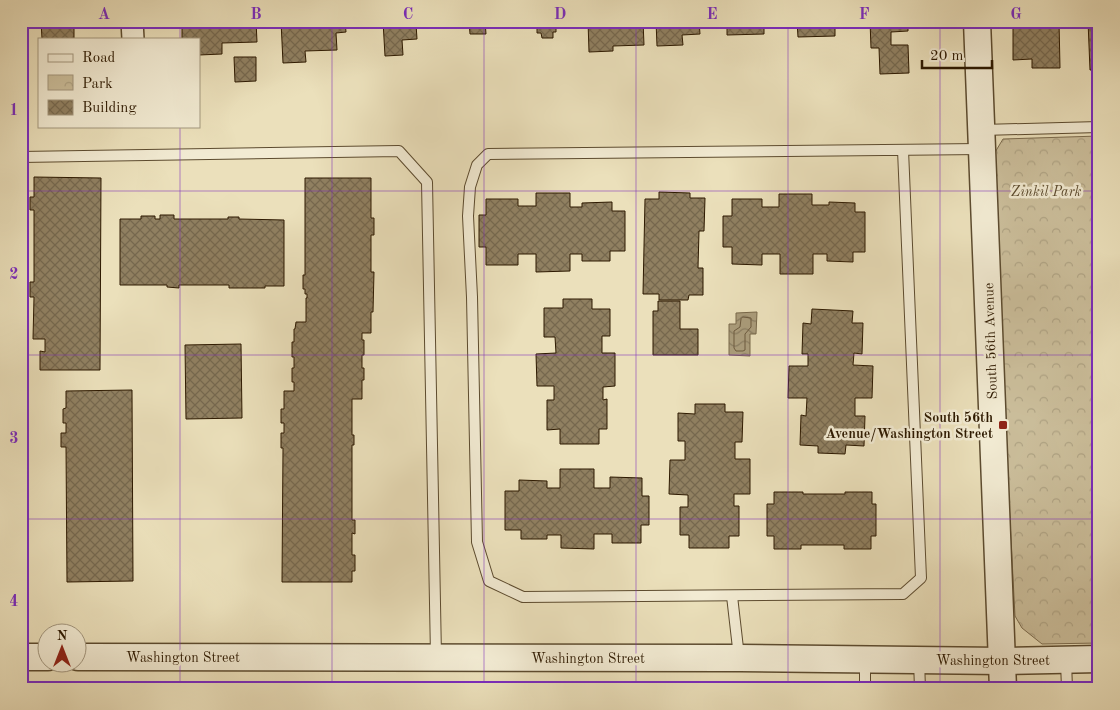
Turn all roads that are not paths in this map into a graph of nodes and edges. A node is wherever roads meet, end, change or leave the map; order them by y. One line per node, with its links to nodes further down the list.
1 (132, 21): 3 (street)
2 (977, 21): 5 (street, South 56th Avenue)
3 (133, 38)
4 (1099, 127): 5 (lane)
5 (982, 140): 6 (lane); 18 (street, South 56th Avenue)
6 (903, 150): 8 (lane); 8 (lane)
7 (21, 157): 12 (lane)
8 (732, 596): 13 (lane)
9 (21, 657): 10 (street)
10 (38, 657)
11 (88, 657): 12 (street, Washington Street)
12 (436, 657): 13 (street, Washington Street)
13 (740, 658): 14 (street, Washington Street)
14 (865, 658): 16 (street, Washington Street); 19 (lane)
15 (1099, 659): 17 (street, Washington Street)
16 (918, 660): 18 (street, Washington Street); 20 (lane)
17 (1066, 660): 18 (street, Washington Street); 22 (lane)
18 (1002, 661): 21 (street, South 56th Avenue)
19 (866, 689)
20 (920, 689)
21 (1003, 689)
22 (1067, 689)

